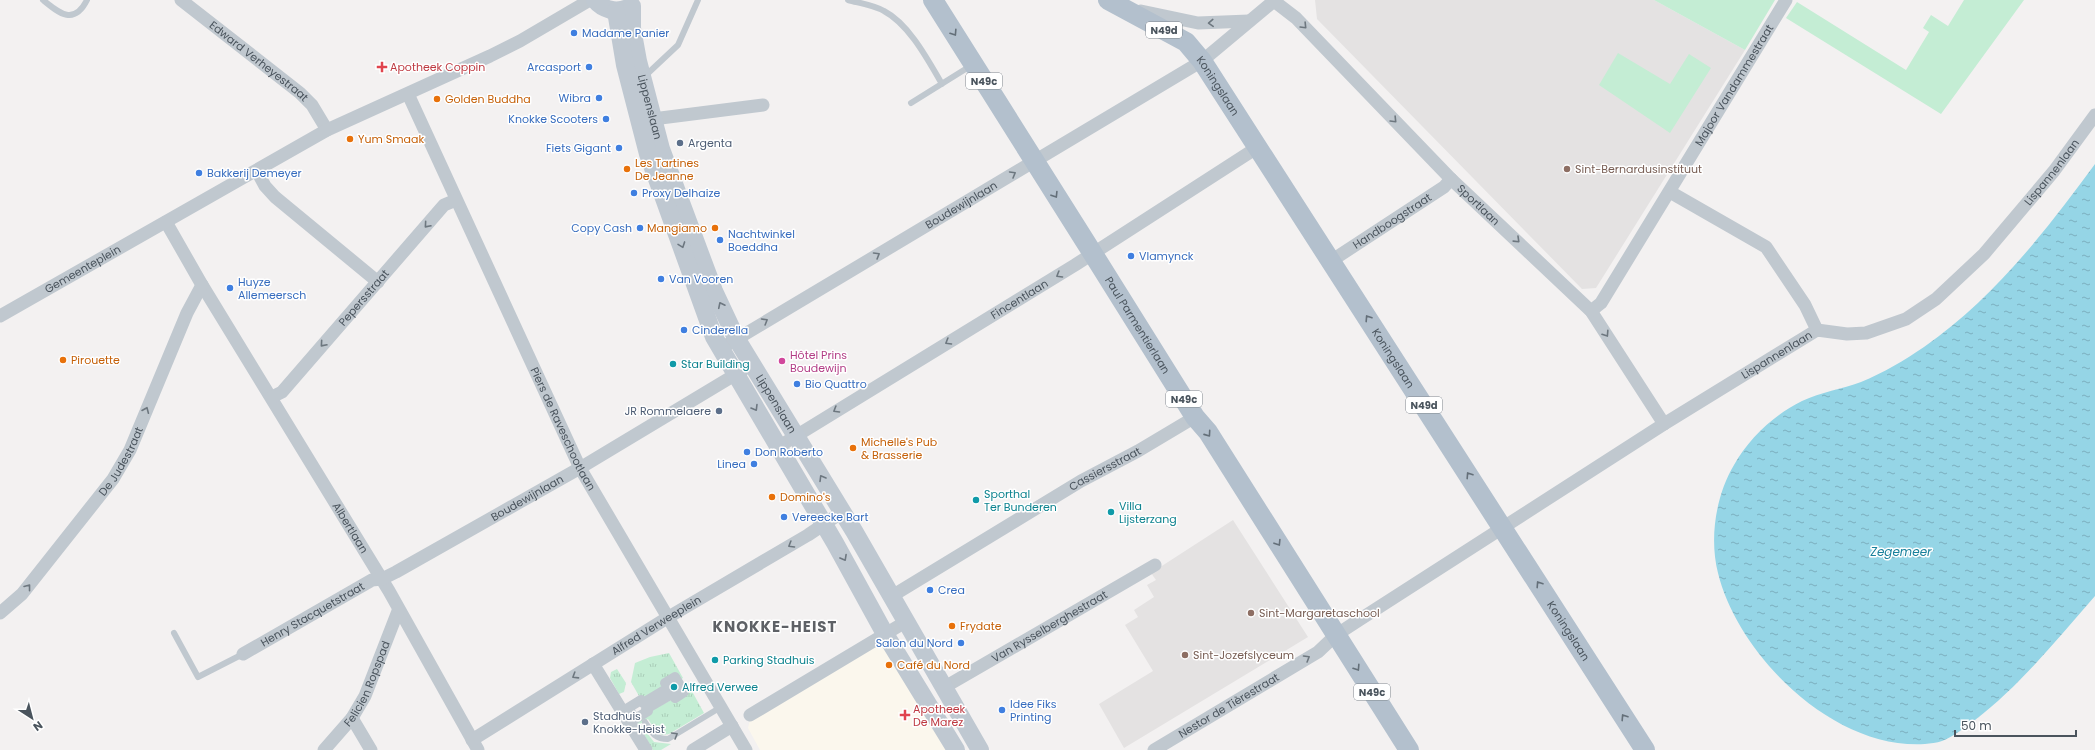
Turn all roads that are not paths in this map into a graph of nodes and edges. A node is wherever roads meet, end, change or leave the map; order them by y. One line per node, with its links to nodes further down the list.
1 (43, 0): 2 (lane)
2 (87, 0)
3 (181, 0): 23 (street, Edward Verheyestraat)
4 (590, 0): 18 (street, Gemeenteplein)
5 (595, 0): 12 (main road)
6 (698, 0): 16 (lane)
7 (848, 0): 17 (lane)
8 (933, 0): 15 (main road, Paul Parmentierlaan / N49c, one-way to 15)
9 (1275, 0): 13 (street, Boudewijnlaan); 27 (street, Sportlaan, one-way to 27)
10 (1786, 0): 28 (street, Majoor Vandammestraat)
11 (1114, 3): 13 (street, one-way to 11); 14 (main road, Koningslaan / N49d)
12 (629, 6): 16 (main road, Lippenslaan)
13 (1250, 21): 14 (street, Boudewijnlaan)
14 (1202, 61): 24 (main road, Koningslaan / N49d); 25 (street, Boudewijnlaan)
15 (974, 64): 17 (lane); 25 (main road, Paul Parmentierlaan / N49c)
16 (636, 82): 22 (main road, Lippenslaan)
17 (942, 84): 19 (lane)
18 (408, 94): 23 (street, Gemeenteplein); 29 (street, Piers de Raveschootlaan)
19 (912, 103)
20 (763, 105): 22 (street)
21 (2095, 115): 37 (street, Lispannenlaan)
22 (647, 120): 38 (main road, Lippenslaan, one-way to 22); 39 (main road, Lippenslaan, one-way to 39)
23 (327, 130): 26 (street, Gemeenteplein)
24 (1258, 147): 31 (street, Fincentlaan); 32 (main road, Koningslaan / N49d)
25 (1036, 161): 31 (main road, Paul Parmentierlaan / N49c, one-way to 31); 38 (street, Boudewijnlaan, one-way to 25)
26 (257, 171): 30 (street, Gemeenteplein); 33 (street)
27 (1451, 179): 32 (street, Handboogstraat); 35 (street, Sportlaan, one-way to 35)
28 (1670, 192): 35 (street, Majoor Vandammestraat); 37 (street)
29 (456, 200): 33 (street, Pepersstraat, one-way to 33); 47 (street, Piers de Raveschootlaan)
30 (166, 222): 34 (street); 36 (street, Gemeenteplein)
31 (1092, 255): 43 (main road, Paul Parmentierlaan / N49c); 45 (street, Fincentlaan, one-way to 45)
32 (1332, 261): 50 (main road, Koningslaan / N49d, one-way to 32)
33 (378, 282): 42 (street, Pepersstraat, one-way to 42)
34 (202, 285): 42 (street, Albertlaan); 55 (street, De Judestraat, one-way to 34)
35 (1591, 311): 44 (street, Sportlaan, one-way to 44)
36 (0, 316)
37 (1817, 330): 44 (street, Lispannenlaan)
38 (736, 338): 39 (street, Boudewijnlaan); 40 (main road, Lippenslaan)
39 (720, 349): 41 (main road, Lippenslaan)
40 (753, 364): 41 (street, Boudewijnlaan); 45 (main road, Lippenslaan)
41 (735, 375): 46 (main road, Lippenslaan, one-way to 46); 47 (street, Boudewijnlaan)
42 (272, 397): 52 (street, Albertlaan)
43 (1195, 417): 53 (street, Cassiersstraat); 60 (main road, Paul Parmentierlaan / N49c, one-way to 60)
44 (1664, 424): 50 (street, Lispannenlaan)
45 (796, 434): 46 (street, Fincentlaan); 48 (main road, Lippenslaan, one-way to 45)
46 (778, 447): 49 (main road, Lippenslaan)
47 (580, 468): 52 (street, Boudewijnlaan); 56 (street, Piers de Raveschootlaan)
48 (842, 512): 49 (street, Alfred Verweeplein); 53 (main road, Lippenslaan)
49 (824, 524): 56 (street, Alfred Verweeplein, one-way to 56); 59 (main road, Lippenslaan, one-way to 59)
50 (1503, 528): 60 (street, Nestor de Tièrestraat); 80 (main road, Koningslaan / N49d, one-way to 50)
51 (1155, 565): 63 (street, Van Rysselberghestraat)
52 (382, 579): 54 (street, Albertlaan); 61 (street, Henry Stacquetstraat)
53 (892, 596): 57 (main road, Lippenslaan)
54 (398, 611): 67 (street, Felicien Ropspad); 70 (street, Albertlaan)
55 (0, 613)
56 (667, 618): 62 (street, Alfred Verweeplein); 64 (street, Piers de Raveschootlaan)
57 (907, 621): 59 (street); 63 (main road, Lippenslaan)
58 (174, 634): 61 (lane)
59 (885, 634): 66 (street); 76 (main road, Lippenslaan)
60 (1336, 635): 78 (street, Nestor de Tièrestraat, one-way to 60); 79 (main road, Paul Parmentierlaan / N49c, one-way to 79)
61 (243, 654)
62 (593, 664): 70 (street, Alfred Verweeplein, one-way to 70); 73 (street)
63 (943, 688): 77 (main road, Lippenslaan)
64 (721, 707): 68 (lane, one-way to 64); 69 (street, Piers de Raveschootlaan)
65 (632, 714): 65 (street)
66 (750, 715)
67 (352, 718): 71 (street, Felicien Ropspad); 72 (street)
68 (645, 722)
69 (732, 726): 74 (street); 75 (street, Piers de Raveschootlaan)
70 (475, 745)
71 (324, 750)
72 (371, 750)
73 (646, 750)
74 (693, 750)
75 (746, 750)
76 (956, 750)
77 (980, 750)
78 (1154, 750)
79 (1409, 750)
80 (1645, 750)

